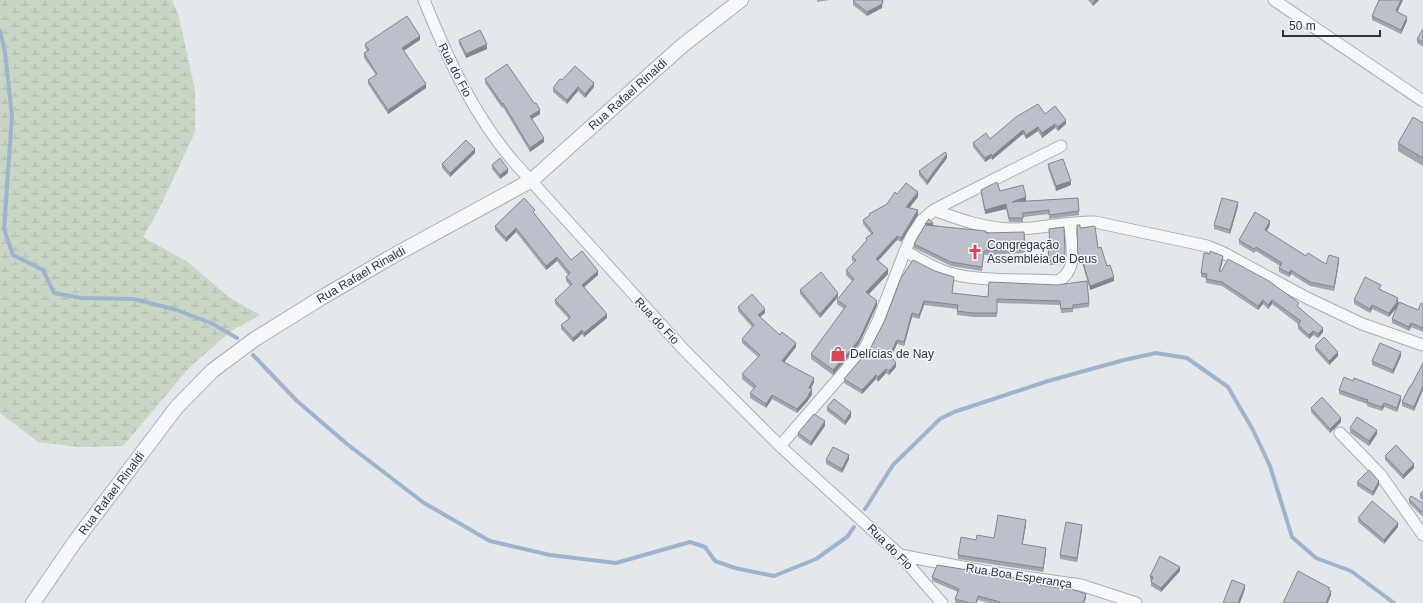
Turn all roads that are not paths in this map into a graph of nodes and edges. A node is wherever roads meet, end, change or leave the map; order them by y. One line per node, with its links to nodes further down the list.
1 (424, 0): 6 (street, Rua do Fio)
2 (741, 0): 6 (street, Rua Rafael Rinaldi)
3 (1274, 0): 4 (street)
4 (1423, 101)
5 (1061, 146): 7 (street)
6 (532, 180): 12 (street, Rua do Fio); 15 (street, Rua Rafael Rinaldi)
7 (934, 210): 8 (street); 9 (street)
8 (1070, 224): 9 (street); 10 (street)
9 (905, 251): 12 (street)
10 (1423, 345)
11 (1340, 433): 13 (street)
12 (780, 446): 14 (street, Rua do Fio)
13 (1423, 535)
14 (900, 555): 16 (street, Rua do Fio); 17 (street, Rua Boa Esperança)
15 (33, 603)
16 (942, 603)
17 (1136, 603)

